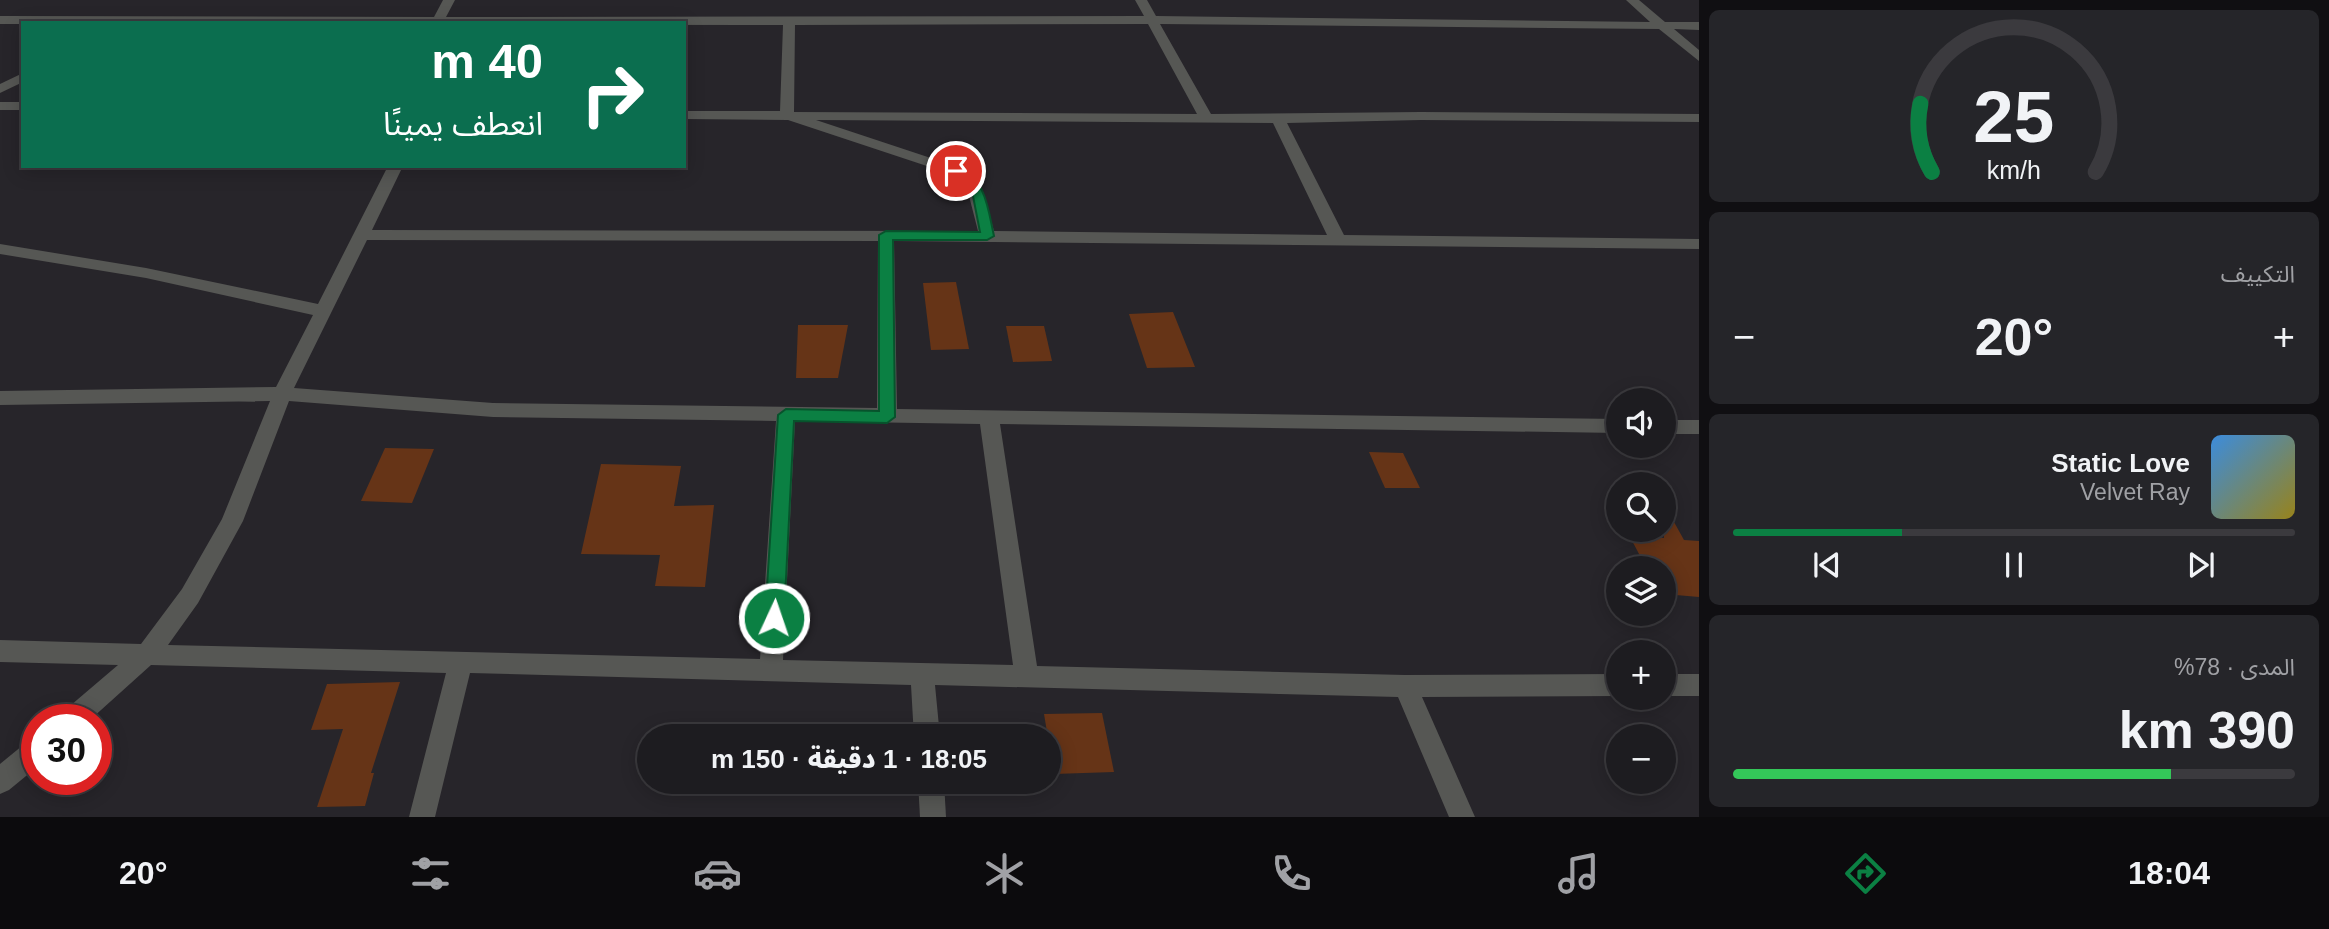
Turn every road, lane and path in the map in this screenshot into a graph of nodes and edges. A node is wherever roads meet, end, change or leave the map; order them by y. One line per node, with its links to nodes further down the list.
1 (449, 0): 5 (street)
2 (1141, 0): 6 (street)
3 (1632, 0): 9 (street)
4 (0, 20): 7 (street)
5 (438, 20): 7 (street); 8 (street)
6 (1152, 20): 8 (street); 9 (street); 18 (street)
7 (132, 21)
8 (789, 21): 17 (street)
9 (1663, 26): 10 (street); 11 (street)
10 (1699, 26)
11 (1699, 57)
12 (21, 78): 13 (street)
13 (0, 89)
14 (0, 106): 15 (street)
15 (21, 106)
16 (686, 115): 17 (street)
17 (787, 115): 18 (street); 24 (street)
18 (1206, 118): 20 (street)
19 (1699, 118): 20 (street)
20 (1278, 119): 25 (street)
21 (395, 168): 22 (street)
22 (360, 235): 23 (street); 28 (street)
23 (886, 235): 24 (street); 32 (street)
24 (987, 236): 25 (street)
25 (1338, 240): 26 (street)
26 (1699, 244)
27 (0, 249): 28 (street)
28 (323, 311): 29 (street)
29 (282, 394): 30 (street); 31 (street); 38 (street)
30 (0, 398)
31 (786, 415): 32 (street); 40 (street)
32 (887, 417): 33 (street)
33 (989, 418): 34 (street); 42 (street)
34 (1606, 426)
35 (1676, 429): 36 (street)
36 (1696, 432)
37 (0, 651): 38 (street)
38 (148, 653): 39 (street); 47 (street)
39 (461, 661): 40 (street); 52 (street)
40 (771, 669): 41 (street)
41 (922, 673): 42 (street); 48 (street)
42 (1027, 677): 46 (street)
43 (1606, 685): 46 (street)
44 (1676, 685): 45 (street)
45 (1699, 685)
46 (1405, 686): 54 (street)
47 (90, 704)
48 (926, 724)
49 (21, 763): 50 (street)
50 (0, 781)
51 (932, 794): 53 (street)
52 (422, 817)
53 (933, 817)
54 (1462, 817)

